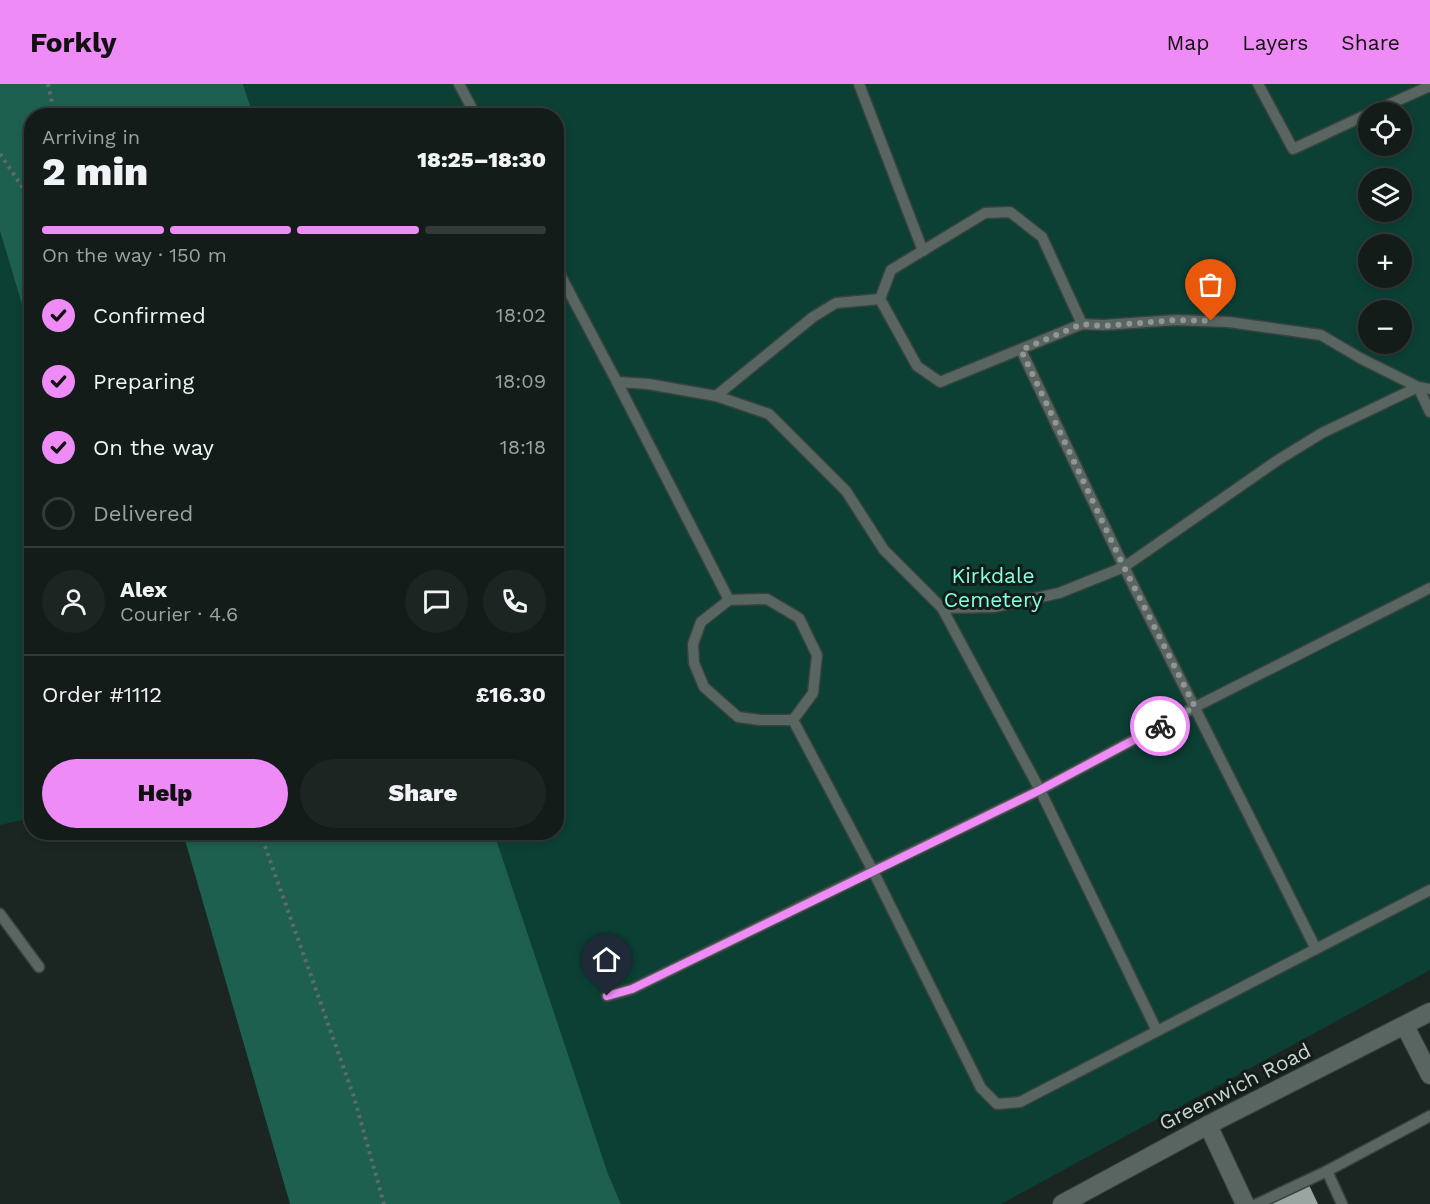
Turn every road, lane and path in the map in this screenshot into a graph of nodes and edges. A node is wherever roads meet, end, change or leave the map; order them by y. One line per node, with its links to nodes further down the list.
1 (48, 84): 7 (path)
2 (459, 84): 8 (lane)
3 (858, 84): 12 (lane)
4 (1258, 84): 9 (lane)
5 (1430, 86): 6 (lane)
6 (1394, 102)
7 (54, 108)
8 (472, 108)
9 (1358, 119)
10 (0, 154): 11 (path)
11 (24, 189)
12 (923, 251): 14 (lane); 15 (lane)
13 (564, 282): 17 (lane)
14 (880, 299): 16 (lane); 20 (lane)
15 (1082, 324): 16 (lane); 18 (lane)
16 (1021, 350): 22 (lane)
17 (617, 382): 20 (lane); 24 (lane)
18 (1418, 387): 19 (lane); 21 (lane); 22 (lane)
19 (1430, 389)
20 (716, 396): 25 (lane)
21 (1430, 412)
22 (1124, 567): 25 (lane); 26 (lane)
23 (1430, 588): 26 (lane)
24 (729, 600): 27 (lane); 27 (lane)
25 (942, 608): 28 (lane)
26 (1195, 707): 28 (lane); 33 (lane)
27 (794, 720): 30 (lane)
28 (1040, 790): 30 (lane); 38 (lane)
29 (263, 840): 43 (path)
30 (873, 871): 35 (lane); 38 (lane)
31 (1430, 890): 33 (lane)
32 (0, 914): 34 (lane)
33 (1316, 949): 38 (lane)
34 (39, 967)
35 (607, 996)
36 (1430, 1012): 37 (street, Greenwich Road)
37 (1405, 1026): 39 (street); 41 (street, Greenwich Road)
38 (1157, 1031)
39 (1430, 1075)
40 (1430, 1116): 42 (lane)
41 (1208, 1125): 44 (street, Greenwich Road); 45 (street)
42 (1327, 1172): 46 (lane); 47 (lane)
43 (384, 1204)
44 (1062, 1204)
45 (1245, 1204)
46 (1257, 1204)
47 (1342, 1204)

